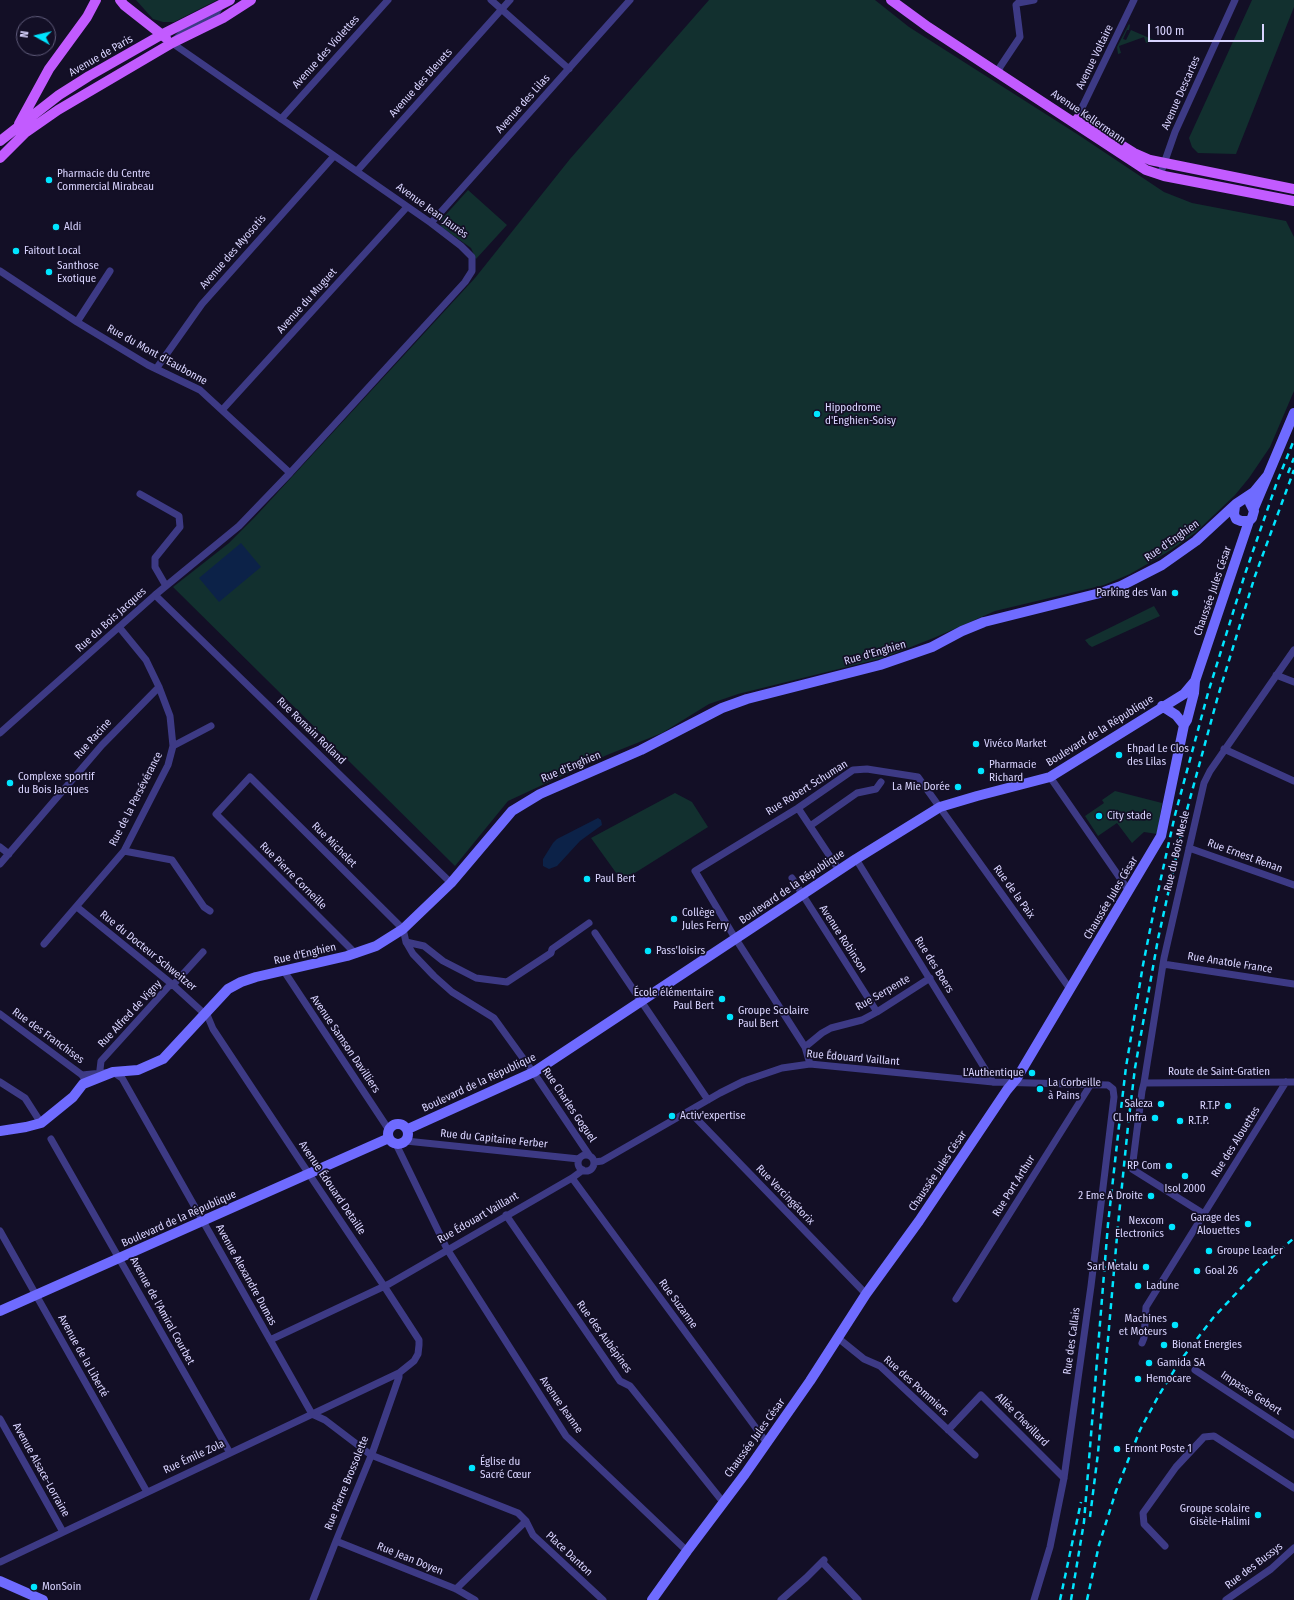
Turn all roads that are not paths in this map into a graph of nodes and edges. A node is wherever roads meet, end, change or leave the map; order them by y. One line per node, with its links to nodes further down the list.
1 (96, 0): 24 (main road)
2 (120, 0): 16 (main road, Avenue Jean Jaurès)
3 (130, 0): 16 (main road)
4 (251, 0): 18 (main road, Avenue de Paris)
5 (388, 0): 22 (street, Avenue des Violettes)
6 (491, 0): 15 (street)
7 (510, 0): 15 (street, Avenue des Bleuets)
8 (630, 0): 19 (street, Avenue des Lilas)
9 (891, 0): 20 (main road, Avenue Kellermann)
10 (899, 0): 20 (main road, Avenue Kellermann)
11 (1034, 0): 20 (street)
12 (1134, 0): 23 (street, Avenue Voltaire)
13 (1235, 0): 28 (street, Avenue Descartes)
14 (226, 2): 17 (main road, Avenue de Paris); 18 (street, Avenue de Paris)
15 (501, 9): 19 (street); 29 (street, Avenue des Bleuets)
16 (140, 18): 17 (main road, Avenue Jean Jaurès)
17 (161, 35): 18 (main road, Avenue Jean Jaurès); 21 (main road); 24 (main road, Avenue de Paris)
18 (172, 43): 21 (main road, Avenue de Paris); 22 (street, Avenue Jean Jaurès)
19 (569, 69): 34 (street, Avenue des Lilas)
20 (999, 70): 23 (main road, Avenue Kellermann)
21 (58, 110): 27 (main road, Avenue de Paris)
22 (281, 119): 26 (street, Avenue Jean Jaurès)
23 (1076, 120): 28 (main road, Avenue Kellermann); 30 (main road, Avenue Kellermann)
24 (16, 129): 25 (main road, Avenue de Paris)
25 (0, 141)
26 (334, 156): 29 (street, Avenue Jean Jaurès); 38 (street, Avenue des Myosotis)
27 (0, 158)
28 (1163, 164): 30 (street, Avenue Descartes); 31 (main road, Avenue Kellermann)
29 (357, 171): 33 (street, Avenue Jean Jaurès)
30 (1160, 175): 32 (main road, Avenue Kellermann)
31 (1294, 189)
32 (1294, 202)
33 (407, 207): 34 (street, Avenue Jean Jaurès); 39 (street, Avenue du Muguet)
34 (431, 223): 41 (street, Avenue Jean Jaurès)
35 (0, 271): 37 (street, Rue du Mont d'Eaubonne)
36 (110, 271): 37 (street)
37 (77, 322): 38 (street, Rue du Mont d'Eaubonne)
38 (156, 369): 39 (street, Rue du Mont d'Eaubonne)
39 (223, 410): 41 (street, Rue du Mont d'Eaubonne)
40 (1294, 413): 42 (street)
41 (290, 473): 48 (street, Avenue Jean Jaurès)
42 (1268, 475): 44 (street); 45 (street)
43 (140, 494): 49 (street)
44 (1238, 504): 45 (street); 46 (street); 47 (street, Rue d'Enghien)
45 (1254, 508): 46 (street)
46 (1241, 519): 47 (street, Rue d'Enghien); 54 (street, Chaussée Jules César)
47 (1220, 520): 78 (street, Rue d'Enghien)
48 (239, 526): 49 (street, Rue du Bois Jacques)
49 (166, 586): 50 (street, Rue du Bois Jacques)
50 (155, 595): 51 (street, Rue du Bois Jacques); 78 (street, Rue Romain Rolland)
51 (119, 627): 56 (street, Rue de la Persévérance); 60 (street, Rue du Bois Jacques)
52 (1294, 650): 53 (street, Rue du Bois Mesle)
53 (1276, 674): 55 (street); 62 (street, Rue du Bois Mesle)
54 (1195, 681): 57 (street, Boulevard de la République); 58 (street, Chaussée Jules César)
55 (1294, 682)
56 (159, 687): 61 (street, Rue de la Persévérance); 73 (street, Rue Racine)
57 (1162, 706): 58 (street); 64 (street, Boulevard de la République)
58 (1184, 725): 80 (street, Chaussée Jules César)
59 (211, 726): 61 (street)
60 (0, 733)
61 (173, 746): 72 (street, Rue de la Persévérance)
62 (1224, 749): 65 (street); 71 (street, Rue du Bois Mesle)
63 (250, 777): 85 (street, Rue Michelet); 91 (street, Rue Pierre Corneille)
64 (1050, 777): 67 (street, Boulevard de la République); 80 (street)
65 (1294, 781)
66 (881, 782): 69 (street)
67 (940, 807): 68 (street, Rue Robert Schuman); 74 (street, Boulevard de la République); 97 (street, Rue de la Paix)
68 (798, 808): 69 (street); 87 (street, Rue Robert Schuman)
69 (810, 826): 76 (street)
70 (0, 847): 73 (street)
71 (1189, 848): 79 (street, Rue Ernest Renan); 92 (street, Rue du Bois Mesle)
72 (124, 851): 82 (street, Rue de la Persévérance); 83 (street)
73 (9, 854): 75 (street, Rue Racine)
74 (856, 859): 76 (street, Boulevard de la République); 94 (street, Rue des Boers)
75 (0, 864)
76 (839, 870): 81 (street, Boulevard de la République)
77 (792, 878): 81 (street, Avenue Robinson)
78 (452, 883): 85 (street, Rue d'Enghien)
79 (1294, 885)
80 (1129, 891): 97 (street, Chaussée Jules César)
81 (802, 895): 87 (street, Boulevard de la République); 99 (street, Avenue Robinson)
82 (77, 907): 89 (street, Rue de la Persévérance); 95 (street, Rue du Docteur Schweitzer)
83 (210, 911)
84 (589, 923): 88 (street)
85 (403, 929): 88 (street, Rue Charles Goguel); 91 (street, Rue d'Enghien)
86 (595, 932): 98 (street)
87 (736, 940): 98 (street, Boulevard de la République); 102 (street)
88 (406, 942): 106 (street, Rue Charles Goguel)
89 (44, 944)
90 (203, 952): 95 (street, Rue Alfred de Vigny)
91 (356, 954): 93 (street, Rue d'Enghien)
92 (1163, 964): 96 (street, Rue Anatole France); 113 (street, Rue du Bois Mesle)
93 (284, 971): 100 (street, Rue d'Enghien); 122 (street, Avenue Samson Davilliers)
94 (930, 978): 99 (street, Rue Serpente); 109 (street, Rue des Boers)
95 (173, 984): 100 (street, Rue du Docteur Schweitzer); 107 (street, Rue Alfred de Vigny)
96 (1294, 984)
97 (1070, 989): 112 (street, Chaussée Jules César)
98 (641, 1002): 106 (street, Boulevard de la République); 117 (street)
99 (877, 1012): 102 (street, Rue Serpente)
100 (205, 1013): 104 (street, Rue d'Enghien); 128 (street, Avenue Édouard Detaille)
101 (0, 1014): 107 (street, Rue des Franchises)
102 (805, 1046): 103 (street)
103 (810, 1064): 109 (street, Rue Édouard Vaillant); 117 (street, Rue Édouard Vaillant)
104 (138, 1070): 105 (street, Rue d'Enghien); 115 (street)
105 (113, 1072): 107 (street, Rue d'Enghien); 115 (street, Avenue Alexandre Dumas)
106 (534, 1072): 120 (street, Boulevard de la République); 124 (street, Rue Charles Goguel)
107 (92, 1077): 119 (street, Rue d'Enghien)
108 (0, 1082): 119 (street)
109 (993, 1082): 112 (street, Rue Édouard Vaillant)
110 (1286, 1082): 111 (street, Route de Saint-Gratien); 113 (street, Route de Saint-Gratien); 130 (street, Rue des Alouettes)
111 (1294, 1082)
112 (1012, 1083): 114 (street, Rue Édouard Vaillant); 137 (street, Chaussée Jules César)
113 (1144, 1083): 130 (street)
114 (1091, 1084): 116 (street, Rue Édouard Vaillant); 139 (street, Rue Port Arthur)
115 (126, 1085): 132 (street, Avenue Alexandre Dumas)
116 (1108, 1085): 154 (street, Rue des Callais)
117 (708, 1100): 118 (street, Rue Édouard Vaillant)
118 (689, 1111): 126 (street, Rue Édouard Vaillant); 137 (street, Rue Vercingétorix)
119 (41, 1123): 121 (street, Rue d'Enghien)
120 (408, 1129): 122 (street); 122 (street, Boulevard de la République)
121 (0, 1131)
122 (395, 1138): 125 (street, Rue du Capitaine Ferber); 128 (street, Boulevard de la République); 134 (street, Avenue Samson Davilliers)
123 (51, 1139): 135 (street, Avenue de l'Amiral Courbet)
124 (589, 1155): 125 (street); 126 (street)
125 (579, 1159): 127 (street)
126 (595, 1162): 127 (street)
127 (583, 1170): 129 (street, Rue Édouart Vaillant)
128 (308, 1173): 132 (street, Boulevard de la République); 136 (street, Avenue Édouard Detaille)
129 (572, 1178): 131 (street, Rue Édouart Vaillant); 150 (street, Rue Suzanne)
130 (1204, 1214): 143 (street, Rue des Alouettes)
131 (506, 1215): 134 (street, Rue Édouart Vaillant); 157 (street, Rue des Aubépines)
132 (203, 1221): 135 (street, Boulevard de la République); 142 (street, Avenue Alexandre Dumas)
133 (0, 1231): 138 (street, Avenue de la Liberté)
134 (447, 1249): 136 (street, Rue Édouart Vaillant); 163 (street, Avenue Jeanne)
135 (120, 1258): 138 (street, Boulevard de la République); 151 (street, Avenue de l'Amiral Courbet)
136 (384, 1286): 142 (street, Rue Édouart Vaillant); 145 (street, Avenue Édouard Detaille)
137 (866, 1294): 141 (street, Chaussée Jules César)
138 (36, 1295): 140 (street, Boulevard de la République); 156 (street, Avenue de la Liberté)
139 (956, 1299)
140 (0, 1311)
141 (838, 1338): 148 (street, Rue des Pommiers); 150 (street, Chaussée Jules César)
142 (270, 1340): 146 (street, Avenue Alexandre Dumas)
143 (1142, 1343)
144 (1195, 1370): 149 (street, Impasse Gebert)
145 (399, 1373): 146 (street, Rue Émile Zola); 152 (street, Rue Pierre Brossolette)
146 (312, 1414): 151 (street, Rue Émile Zola); 152 (street)
147 (0, 1419): 159 (street, Avenue Alsace-Lorraine)
148 (948, 1430): 153 (street, Rue des Pommiers); 154 (street, Allée Chevillard)
149 (1294, 1435)
150 (766, 1443): 157 (street, Chaussée Jules César)
151 (230, 1453): 156 (street, Rue Émile Zola)
152 (371, 1455): 158 (street); 160 (street, Rue Pierre Brossolette)
153 (975, 1455)
154 (1064, 1478): 174 (street, Rue des Callais)
155 (1294, 1488): 161 (street)
156 (147, 1492): 159 (street, Rue Émile Zola)
157 (722, 1502): 163 (street, Chaussée Jules César)
158 (526, 1521): 166 (street); 170 (street, Place Danton)
159 (63, 1532): 164 (street, Rue Émile Zola)
160 (336, 1541): 166 (street, Rue Jean Doyen); 168 (street, Rue Pierre Brossolette)
161 (1165, 1546)
162 (1294, 1548): 175 (street, Rue des Bussys)
163 (687, 1551): 171 (street, Chaussée Jules César)
164 (0, 1562)
165 (0, 1581): 167 (street)
166 (456, 1589): 169 (street, Rue Jean Doyen)
167 (43, 1600)
168 (313, 1600)
169 (475, 1600)
170 (603, 1600)
171 (652, 1600)
172 (781, 1600): 173 (street)
173 (858, 1600)
174 (1034, 1600)
175 (1226, 1600)

